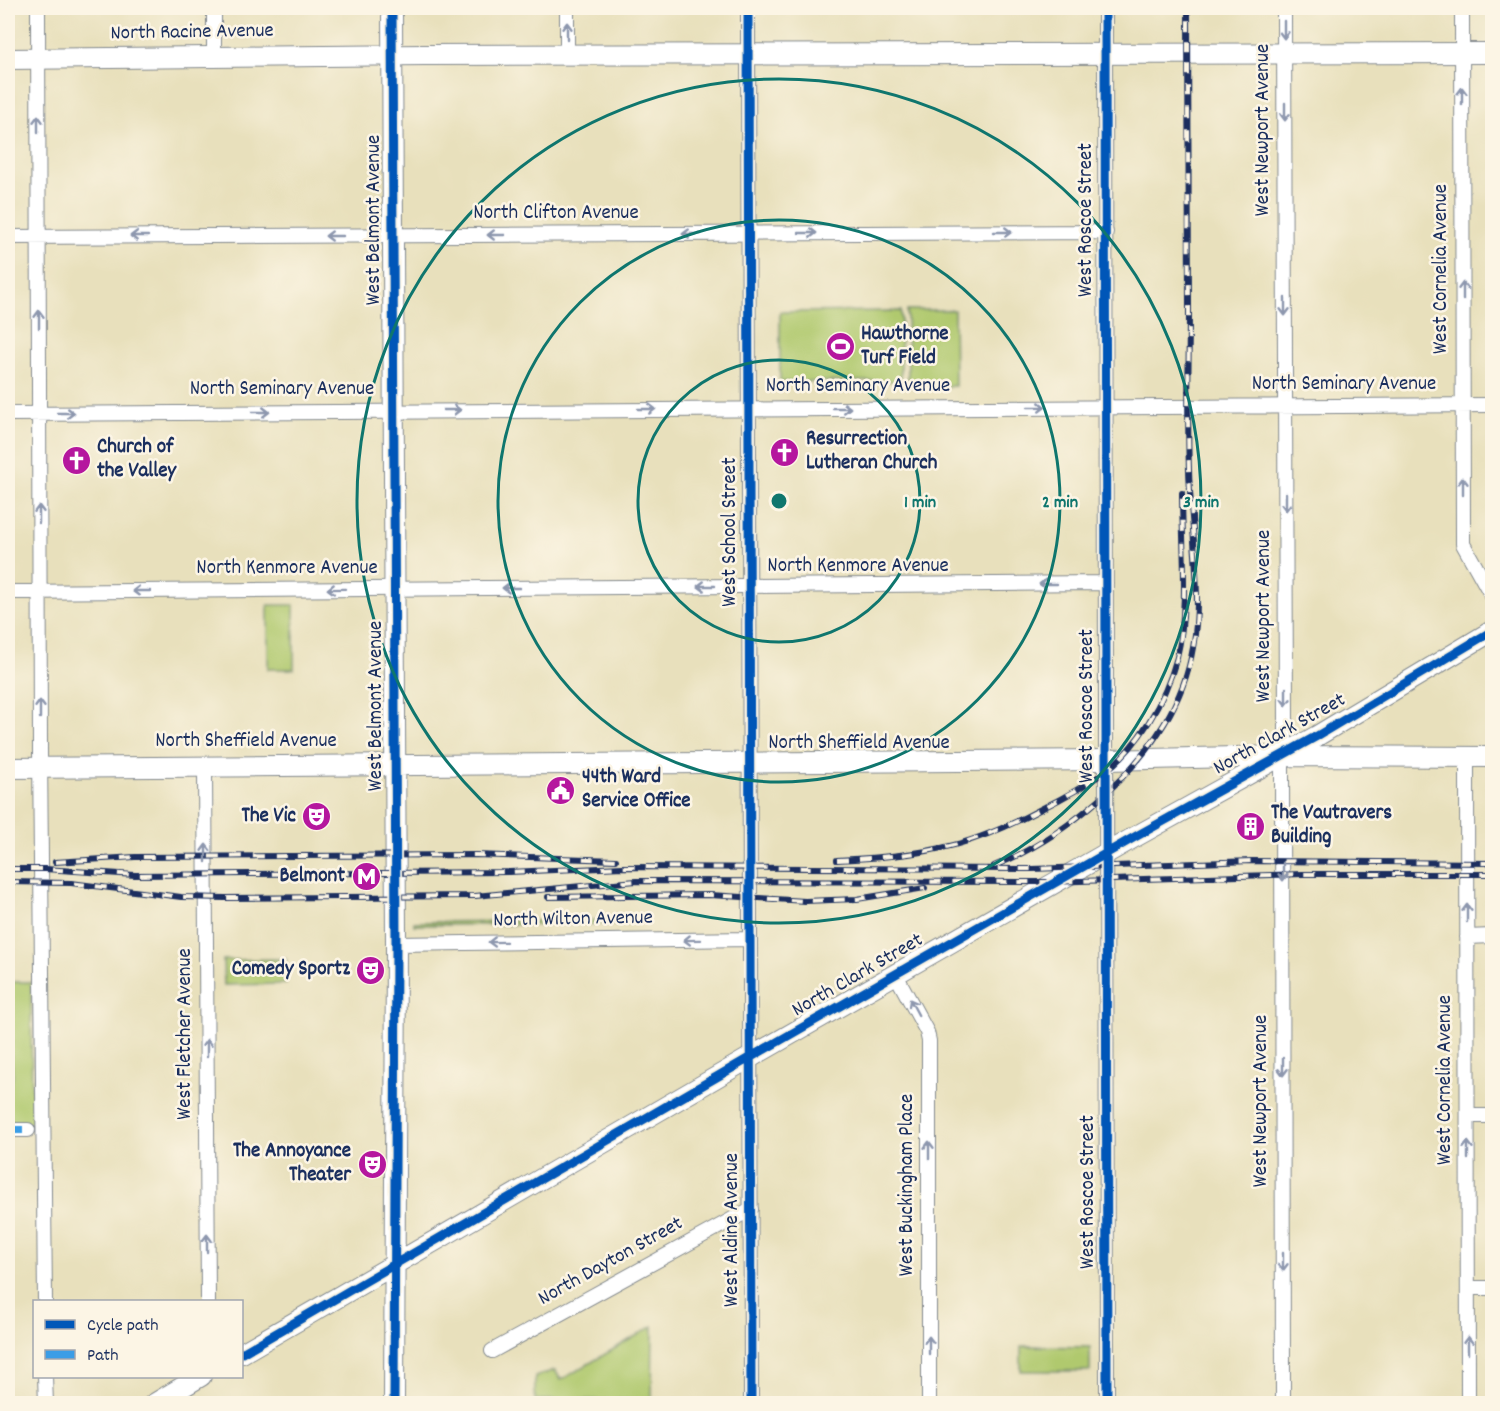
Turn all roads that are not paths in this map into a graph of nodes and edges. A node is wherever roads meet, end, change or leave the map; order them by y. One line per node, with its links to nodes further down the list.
1 (38, 8): 18 (street)
2 (214, 8): 16 (street)
3 (392, 8): 15 (street, West Belmont Avenue)
4 (567, 8): 13 (street, one-way to 4)
5 (748, 8): 14 (street, West School Street)
6 (1105, 8): 12 (street, West Roscoe Street)
7 (1284, 8): 9 (street, West Newport Avenue, one-way to 9)
8 (1462, 8): 10 (street, West Cornelia Avenue)
9 (1284, 53): 10 (street, North Racine Avenue); 12 (street, North Racine Avenue); 26 (street, West Newport Avenue, one-way to 26)
10 (1462, 53): 11 (street, North Racine Avenue); 24 (street, West Cornelia Avenue, one-way to 10)
11 (1492, 53)
12 (1105, 54): 14 (street, North Racine Avenue); 19 (street, West Roscoe Street)
13 (567, 55): 14 (street, North Racine Avenue); 15 (street, North Racine Avenue)
14 (749, 55): 20 (street, West School Street)
15 (392, 56): 16 (street, North Racine Avenue); 21 (street, West Belmont Avenue)
16 (214, 57): 18 (street, North Racine Avenue)
17 (8, 59): 18 (street, North Racine Avenue)
18 (38, 59): 23 (street, one-way to 18)
19 (1106, 232): 20 (street, North Clifton Avenue, one-way to 19); 27 (street, West Roscoe Street)
20 (749, 234): 21 (street, North Clifton Avenue, one-way to 21); 28 (street, West School Street)
21 (393, 235): 23 (street, North Clifton Avenue, one-way to 23); 29 (street, West Belmont Avenue)
22 (8, 237): 23 (street, North Clifton Avenue)
23 (39, 237): 31 (street, one-way to 23)
24 (1463, 405): 25 (street, North Seminary Avenue); 26 (street, North Seminary Avenue); 37 (street, West Cornelia Avenue, one-way to 24)
25 (1492, 405)
26 (1285, 406): 27 (street, North Seminary Avenue); 39 (street, West Newport Avenue, one-way to 39)
27 (1106, 407): 28 (street, North Seminary Avenue, one-way to 27); 32 (street, West Roscoe Street)
28 (749, 409): 29 (street, North Seminary Avenue, one-way to 28); 33 (street, West School Street)
29 (394, 410): 31 (street, North Seminary Avenue, one-way to 29); 34 (street, West Belmont Avenue)
30 (8, 414): 31 (street, North Seminary Avenue)
31 (39, 414): 35 (street, one-way to 31)
32 (1106, 583): 33 (street, North Kenmore Avenue, one-way to 33); 42 (street, West Roscoe Street)
33 (750, 586): 34 (street, North Kenmore Avenue, one-way to 34); 43 (street, West School Street)
34 (394, 589): 35 (street, North Kenmore Avenue, one-way to 35); 44 (street, West Belmont Avenue)
35 (39, 591): 36 (street, North Kenmore Avenue); 47 (street, one-way to 35)
36 (8, 592)
37 (1492, 596)
38 (1492, 631): 39 (street, North Clark Street)
39 (1282, 756): 40 (street, North Sheffield Avenue); 42 (street, North Sheffield Avenue); 48 (street, North Clark Street); 75 (street, West Newport Avenue, one-way to 75)
40 (1467, 757): 41 (street, North Sheffield Avenue); 50 (street, West Cornelia Avenue, one-way to 40)
41 (1492, 757)
42 (1107, 760): 43 (street, North Sheffield Avenue); 48 (street, West Roscoe Street)
43 (750, 763): 44 (street, North Sheffield Avenue); 51 (street, West School Street)
44 (395, 765): 45 (street, North Sheffield Avenue); 52 (street, West Belmont Avenue)
45 (206, 766): 47 (street, North Sheffield Avenue); 64 (street, West Fletcher Avenue, one-way to 45)
46 (8, 768): 47 (street, North Sheffield Avenue)
47 (40, 768): 63 (street)
48 (1107, 853): 53 (street, North Clark Street); 74 (street, West Roscoe Street)
49 (1492, 936): 50 (street)
50 (1467, 937): 55 (street, West Cornelia Avenue)
51 (750, 939): 52 (street, North Wilton Avenue, one-way to 52); 54 (street, West School Street)
52 (396, 944): 60 (street, West Belmont Avenue)
53 (896, 975): 54 (street, North Clark Street); 73 (street, West Buckingham Place, one-way to 53)
54 (751, 1057): 59 (street, West Aldine Avenue); 60 (street, North Clark Street)
55 (1468, 1116): 56 (street); 61 (street, West Cornelia Avenue, one-way to 55)
56 (1492, 1116)
57 (8, 1130): 58 (street)
58 (28, 1130)
59 (751, 1209): 65 (street, North Dayton Street); 72 (street, West Aldine Avenue)
60 (396, 1264): 66 (street, North Clark Street); 71 (street, West Belmont Avenue)
61 (1468, 1288): 62 (street); 76 (street, West Cornelia Avenue, one-way to 61)
62 (1492, 1288)
63 (45, 1300)
64 (208, 1300)
65 (492, 1351)
66 (243, 1352)
67 (45, 1378): 69 (street)
68 (199, 1378): 70 (street)
69 (46, 1404)
70 (154, 1404)
71 (394, 1404)
72 (751, 1404)
73 (928, 1404)
74 (1107, 1404)
75 (1283, 1404)
76 (1468, 1404)

